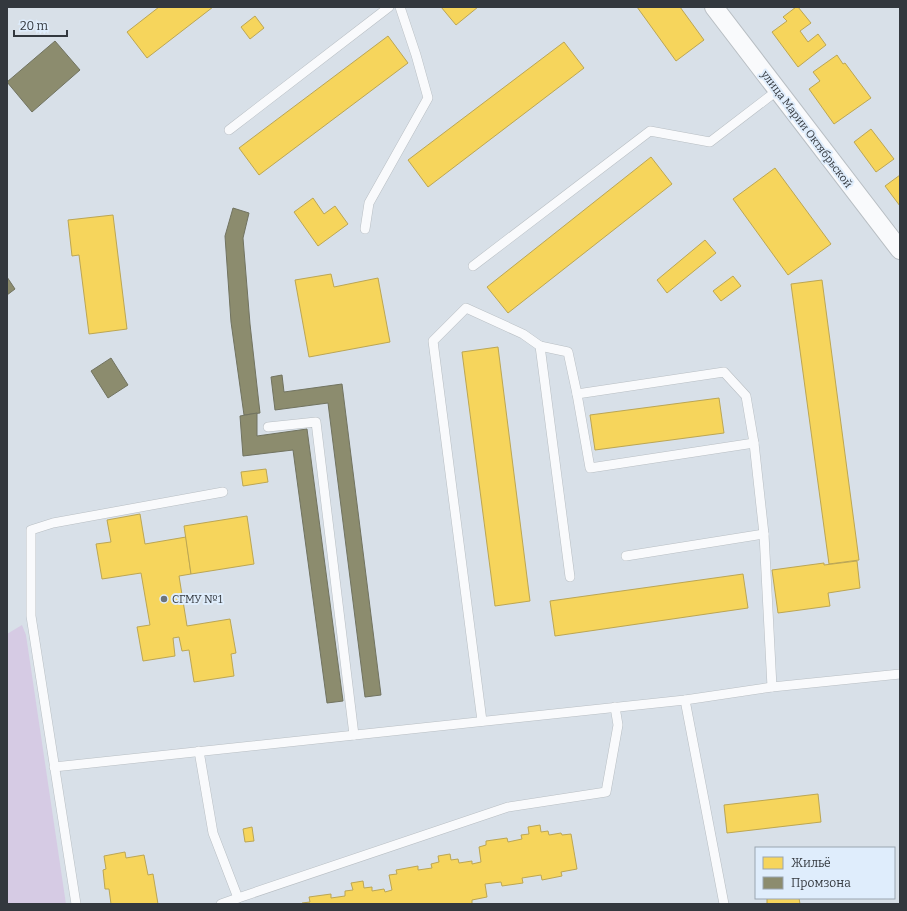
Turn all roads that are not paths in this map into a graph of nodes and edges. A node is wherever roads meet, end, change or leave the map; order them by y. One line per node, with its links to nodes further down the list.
1 (389, 7): 5 (lane)
2 (400, 7): 6 (lane)
3 (714, 7): 4 (street, улица Марии Октябрьской)
4 (778, 90): 7 (street, улица Марии Октябрьской); 8 (lane)
5 (229, 130)
6 (365, 229)
7 (900, 250)
8 (473, 266)
9 (540, 346): 10 (lane); 16 (lane); 21 (lane)
10 (577, 394): 12 (lane); 12 (lane)
11 (268, 427): 22 (lane)
12 (754, 443): 14 (lane)
13 (223, 492): 24 (lane)
14 (764, 534): 15 (lane); 18 (lane)
15 (626, 556)
16 (570, 577)
17 (900, 674): 18 (lane)
18 (772, 687): 19 (lane)
19 (685, 700): 20 (lane); 28 (lane)
20 (616, 707): 21 (lane); 25 (lane)
21 (482, 721): 22 (lane)
22 (354, 735): 23 (lane)
23 (200, 751): 24 (lane); 25 (lane)
24 (54, 767): 26 (lane)
25 (238, 898): 27 (lane)
26 (76, 904)
27 (222, 904)
28 (724, 904)

